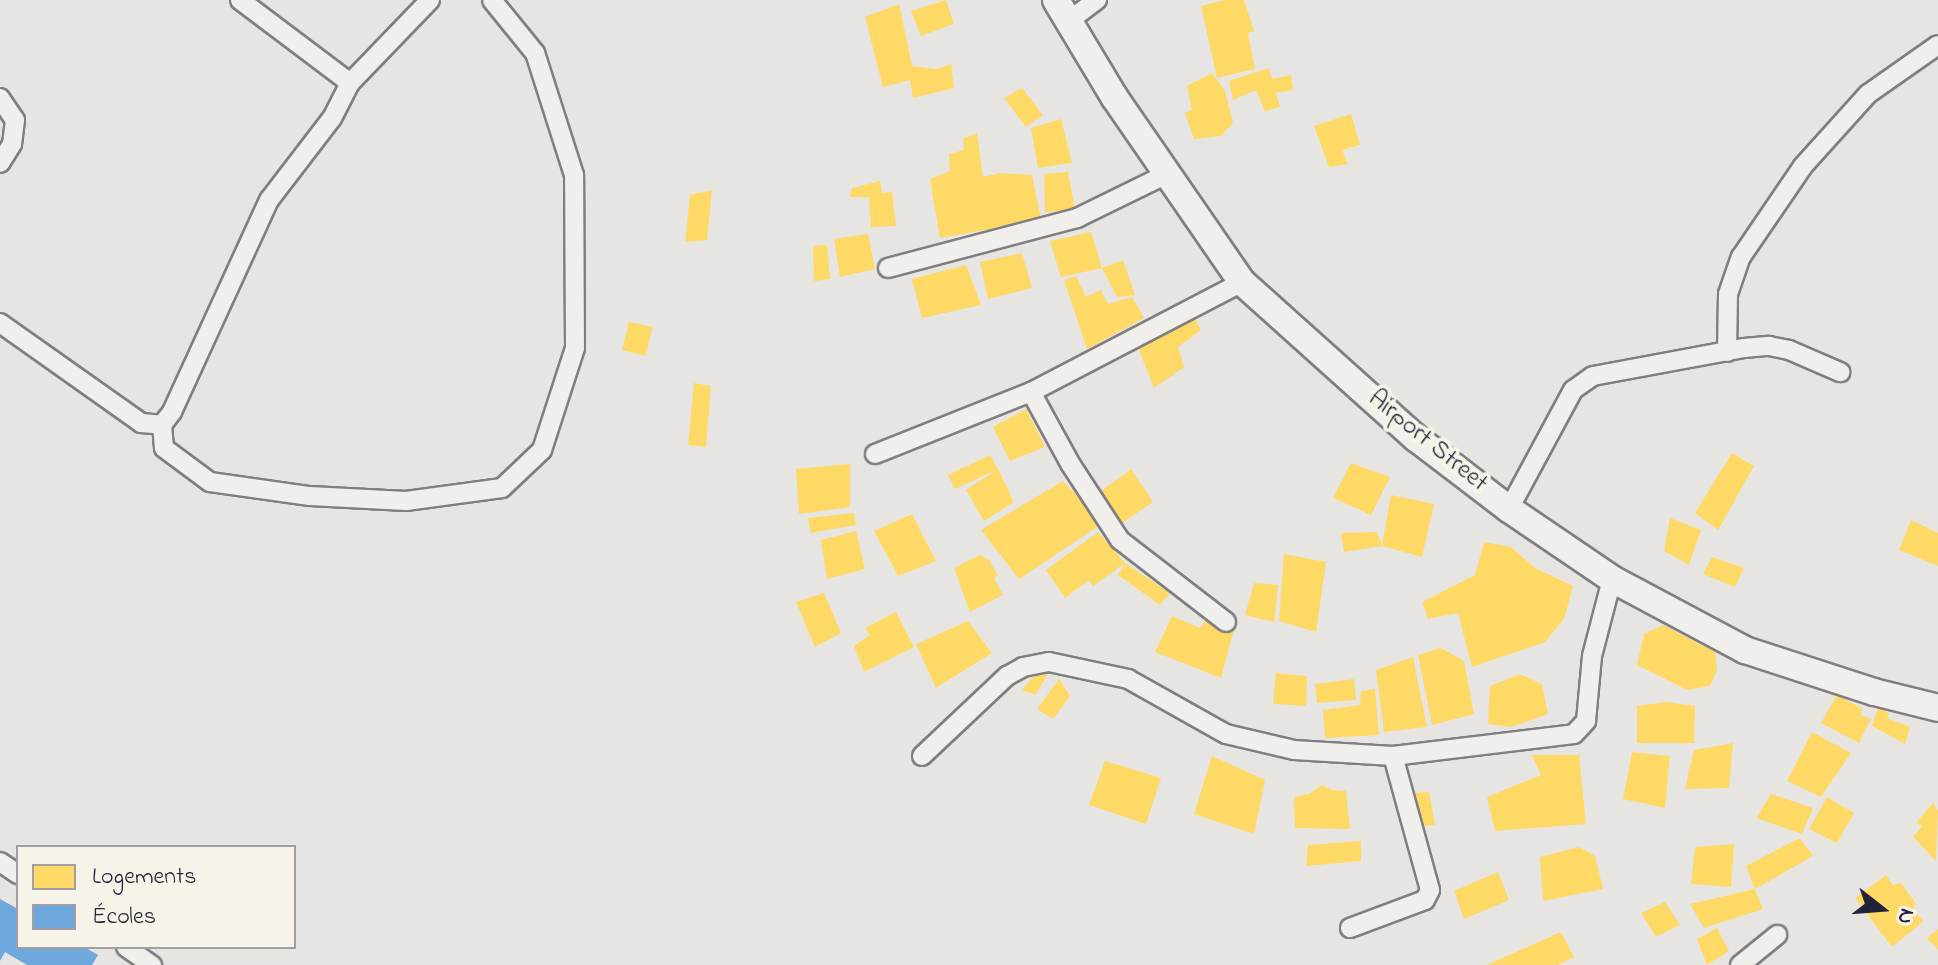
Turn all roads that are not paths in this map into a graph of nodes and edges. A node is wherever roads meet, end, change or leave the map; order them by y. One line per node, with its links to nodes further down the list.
1 (240, 0): 7 (street)
2 (430, 0): 7 (street)
3 (492, 0): 17 (street)
4 (1097, 0): 5 (street)
5 (1063, 10): 10 (highway, Airport Street)
6 (1938, 45): 14 (street)
7 (350, 83): 17 (street)
8 (0, 98): 9 (street)
9 (0, 163)
10 (1167, 174): 11 (street); 12 (highway, Airport Street)
11 (888, 268)
12 (1242, 282): 16 (street); 19 (highway, Airport Street)
13 (0, 323): 17 (street)
14 (1727, 352): 15 (street); 19 (street)
15 (1840, 372)
16 (1031, 392): 18 (street); 21 (street)
17 (162, 425)
18 (875, 454)
19 (1509, 509): 20 (highway, Airport Street)
20 (1612, 579): 22 (highway, Airport Street); 24 (street)
21 (1226, 622)
22 (1938, 708)
23 (922, 756): 24 (street)
24 (1393, 756): 25 (street)
25 (1350, 928)
26 (1777, 935): 29 (street)
27 (129, 949): 28 (street)
28 (152, 965)
29 (1740, 965)

